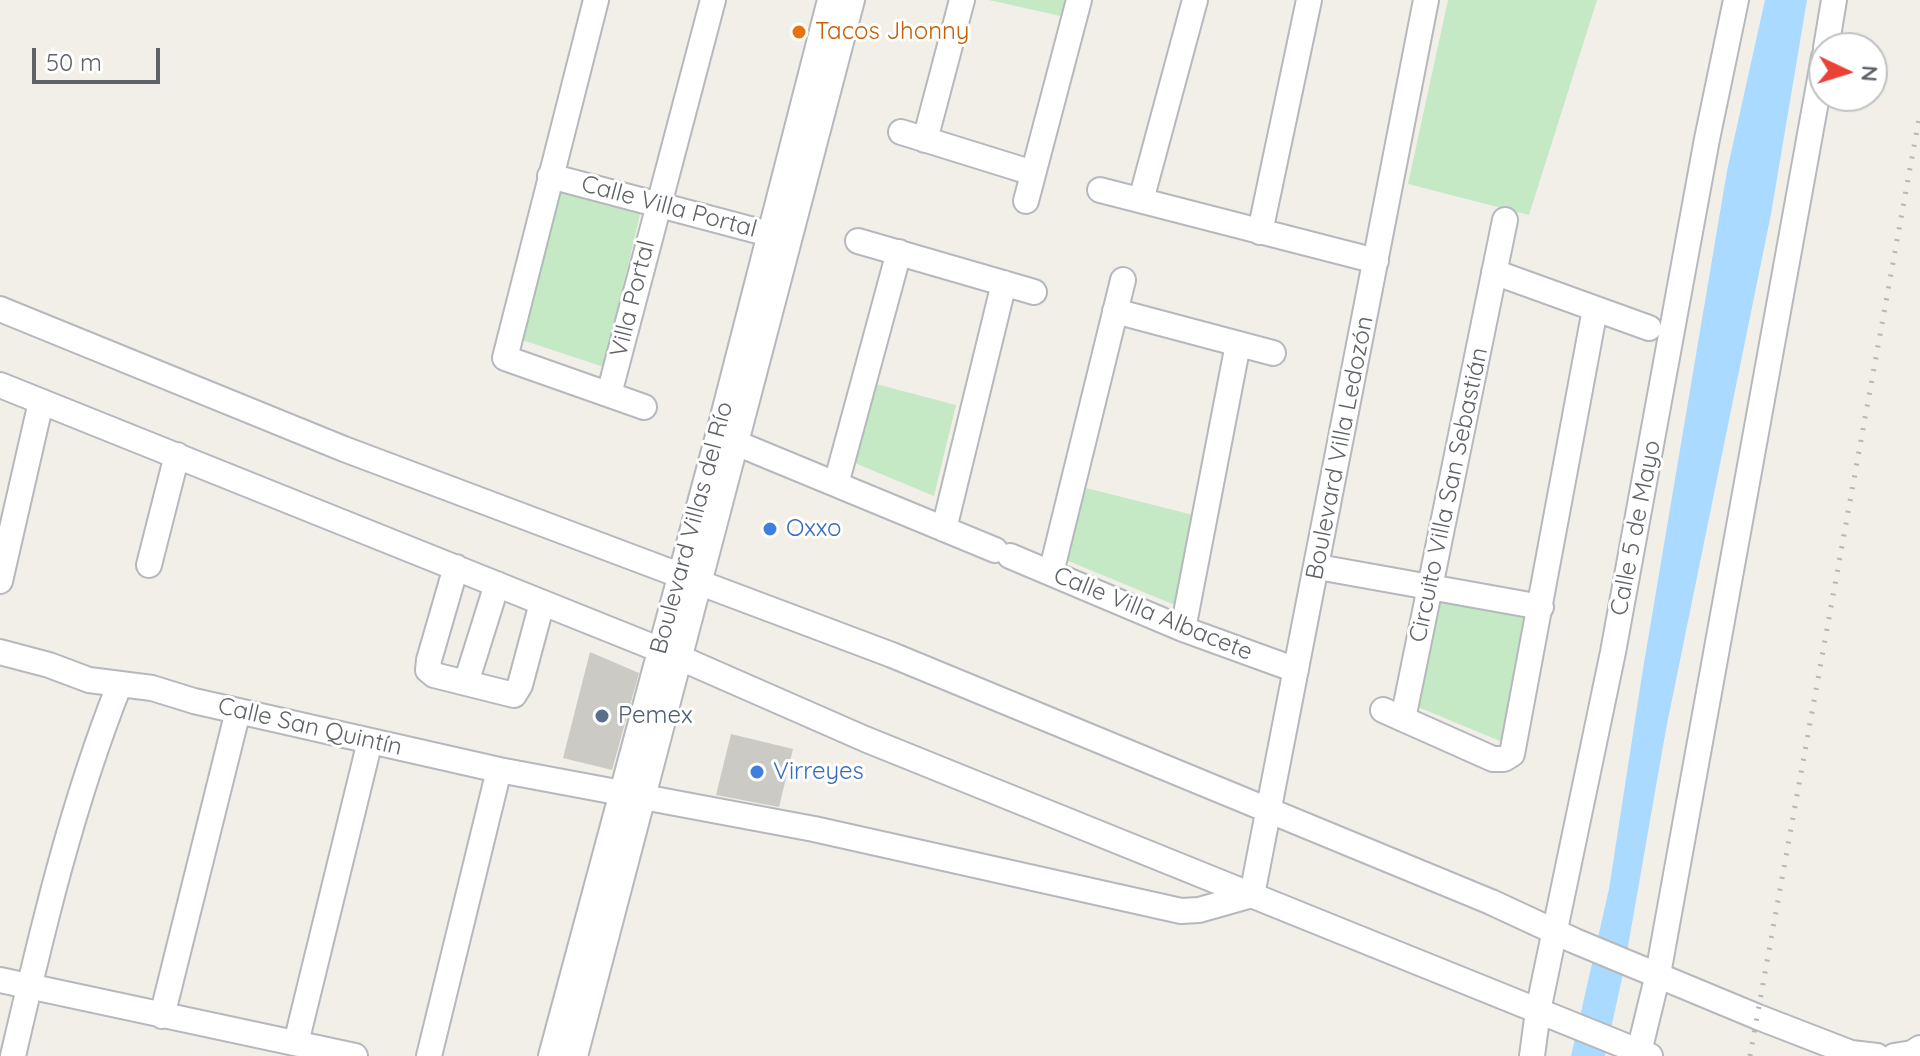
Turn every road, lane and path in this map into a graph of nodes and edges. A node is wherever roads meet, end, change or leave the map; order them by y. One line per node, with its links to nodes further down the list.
1 (596, 0): 17 (street)
2 (713, 0): 21 (street, Villa Portal)
3 (830, 0): 24 (street, Boulevard Villas del Río)
4 (852, 0): 24 (street, Boulevard Villas del Río)
5 (962, 0): 15 (street)
6 (1079, 0): 16 (street)
7 (1195, 0): 19 (street)
8 (1309, 0): 23 (street)
9 (1426, 0): 27 (street, Boulevard Villa Ledozón)
10 (1736, 0): 68 (street, Calle 5 de Mayo)
11 (1834, 0): 12 (street)
12 (1829, 32)
13 (1813, 112): 69 (street)
14 (901, 132): 15 (street)
15 (925, 140): 16 (street)
16 (1033, 173): 20 (street)
17 (550, 176): 21 (street, Calle Villa Portal); 39 (street)
18 (1100, 190): 19 (street)
19 (1141, 200): 23 (street)
20 (1026, 201)
21 (658, 204): 24 (street, Calle Villa Portal); 39 (street, Villa Portal)
22 (1505, 220): 28 (street, Circuito Villa San Sebastián)
23 (1260, 232): 27 (street)
24 (779, 236): 42 (street, Boulevard Villas del Río)
25 (858, 241): 26 (street)
26 (899, 252): 30 (street); 44 (street)
27 (1376, 261): 48 (street, Boulevard Villa Ledozón)
28 (1494, 272): 33 (street); 53 (street, Circuito Villa San Sebastián)
29 (1123, 280): 34 (street)
30 (1004, 283): 31 (street); 45 (street)
31 (1034, 292)
32 (0, 309): 50 (street)
33 (1595, 309): 35 (street); 55 (street)
34 (1115, 311): 36 (street); 49 (street)
35 (1649, 328)
36 (1238, 344): 37 (street); 56 (street)
37 (1273, 353)
38 (0, 385): 40 (street)
39 (609, 394): 41 (street)
40 (41, 402): 43 (street); 51 (street)
41 (644, 407)
42 (730, 432): 44 (street, Calle Villa Albacete); 50 (street, Boulevard Villas del Río)
43 (177, 455): 46 (street); 47 (street)
44 (838, 479): 45 (street, Calle Villa Albacete)
45 (944, 529): 49 (street, Calle Villa Albacete)
46 (149, 565)
47 (456, 567): 52 (street); 60 (street)
48 (1318, 567): 53 (street); 59 (street, Boulevard Villa Ledozón)
49 (1051, 573): 56 (street, Calle Villa Albacete)
50 (690, 580): 58 (street, Boulevard Villas del Río); 66 (street)
51 (0, 581)
52 (497, 584): 54 (street); 60 (street)
53 (1431, 587): 55 (street); 55 (street, Circuito Villa San Sebastián)
54 (542, 603): 58 (street); 60 (street)
55 (1541, 607)
56 (1183, 629): 59 (street, Calle Villa Albacete)
57 (0, 652): 61 (street, Calle San Quintín)
58 (668, 653): 65 (street, Boulevard Villas del Río); 67 (street)
59 (1296, 670): 66 (street, Boulevard Villa Ledozón)
60 (466, 683)
61 (119, 686): 62 (street, Calle San Quintín); 71 (street)
62 (238, 711): 63 (street, Calle San Quintín); 73 (street)
63 (370, 741): 64 (street, Calle San Quintín); 74 (street)
64 (499, 770): 65 (street, Calle San Quintín); 80 (street)
65 (633, 795): 67 (street, Calle San Quintín); 81 (street, Boulevard Villas del Río); 82 (street, Boulevard Villas del Río)
66 (1271, 810): 67 (street, Boulevard Villa Ledozón); 68 (street)
67 (1252, 895): 72 (street)
68 (1566, 936): 69 (street); 72 (street, Calle 5 de Mayo)
69 (1648, 970): 77 (street); 84 (street)
70 (0, 980): 71 (street)
71 (29, 987): 73 (street); 78 (street)
72 (1547, 1015): 77 (street); 83 (street, Calle 5 de Mayo)
73 (162, 1016): 75 (street)
74 (296, 1043): 75 (street); 79 (street)
75 (262, 1046)
76 (1920, 1048): 85 (street)
77 (1640, 1054)
78 (13, 1056)
79 (355, 1056)
80 (429, 1056)
81 (551, 1056)
82 (575, 1056)
83 (1532, 1056)
84 (1877, 1056)
85 (1894, 1056)

